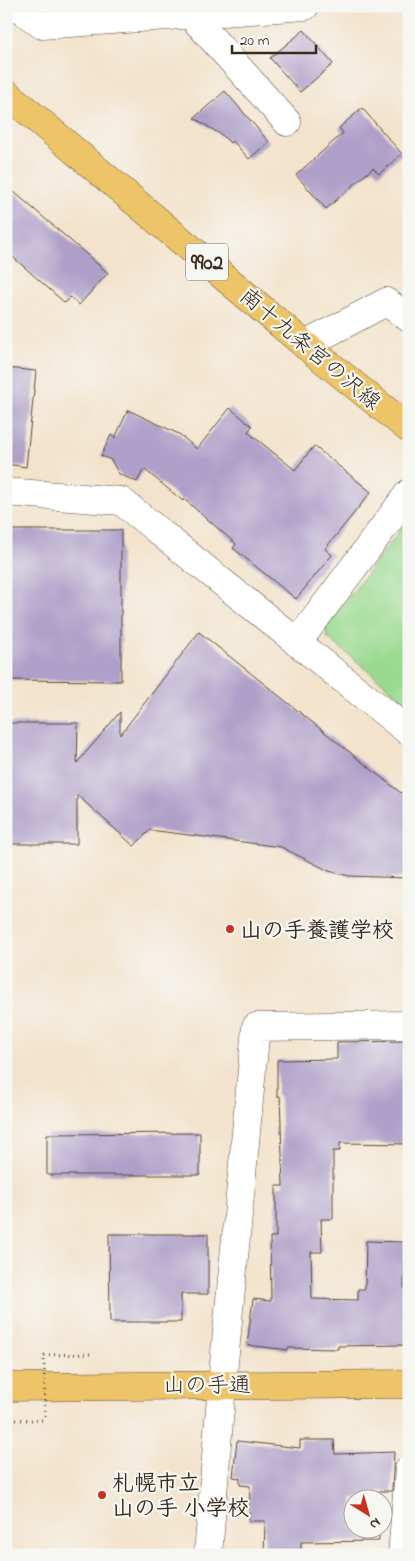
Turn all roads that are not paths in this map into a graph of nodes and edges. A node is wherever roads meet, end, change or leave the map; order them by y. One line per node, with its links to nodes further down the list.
1 (17, 6): 3 (street)
2 (305, 6): 3 (street)
3 (191, 15): 5 (street)
4 (6, 93): 7 (main road, 南十九条宮の沢線 / 9902)
5 (287, 122)
6 (409, 318): 7 (street)
7 (305, 345): 8 (main road, 南十九条宮の沢線 / 9902)
8 (409, 429)
9 (6, 492): 11 (street)
10 (409, 493): 11 (street)
11 (297, 643): 12 (street)
12 (409, 732)
13 (409, 1025): 14 (street)
14 (222, 1384): 15 (main road, 山の手通); 16 (main road, 山の手通); 18 (street)
15 (409, 1384)
16 (6, 1386)
17 (409, 1469): 19 (street)
18 (208, 1555)
19 (402, 1555)

